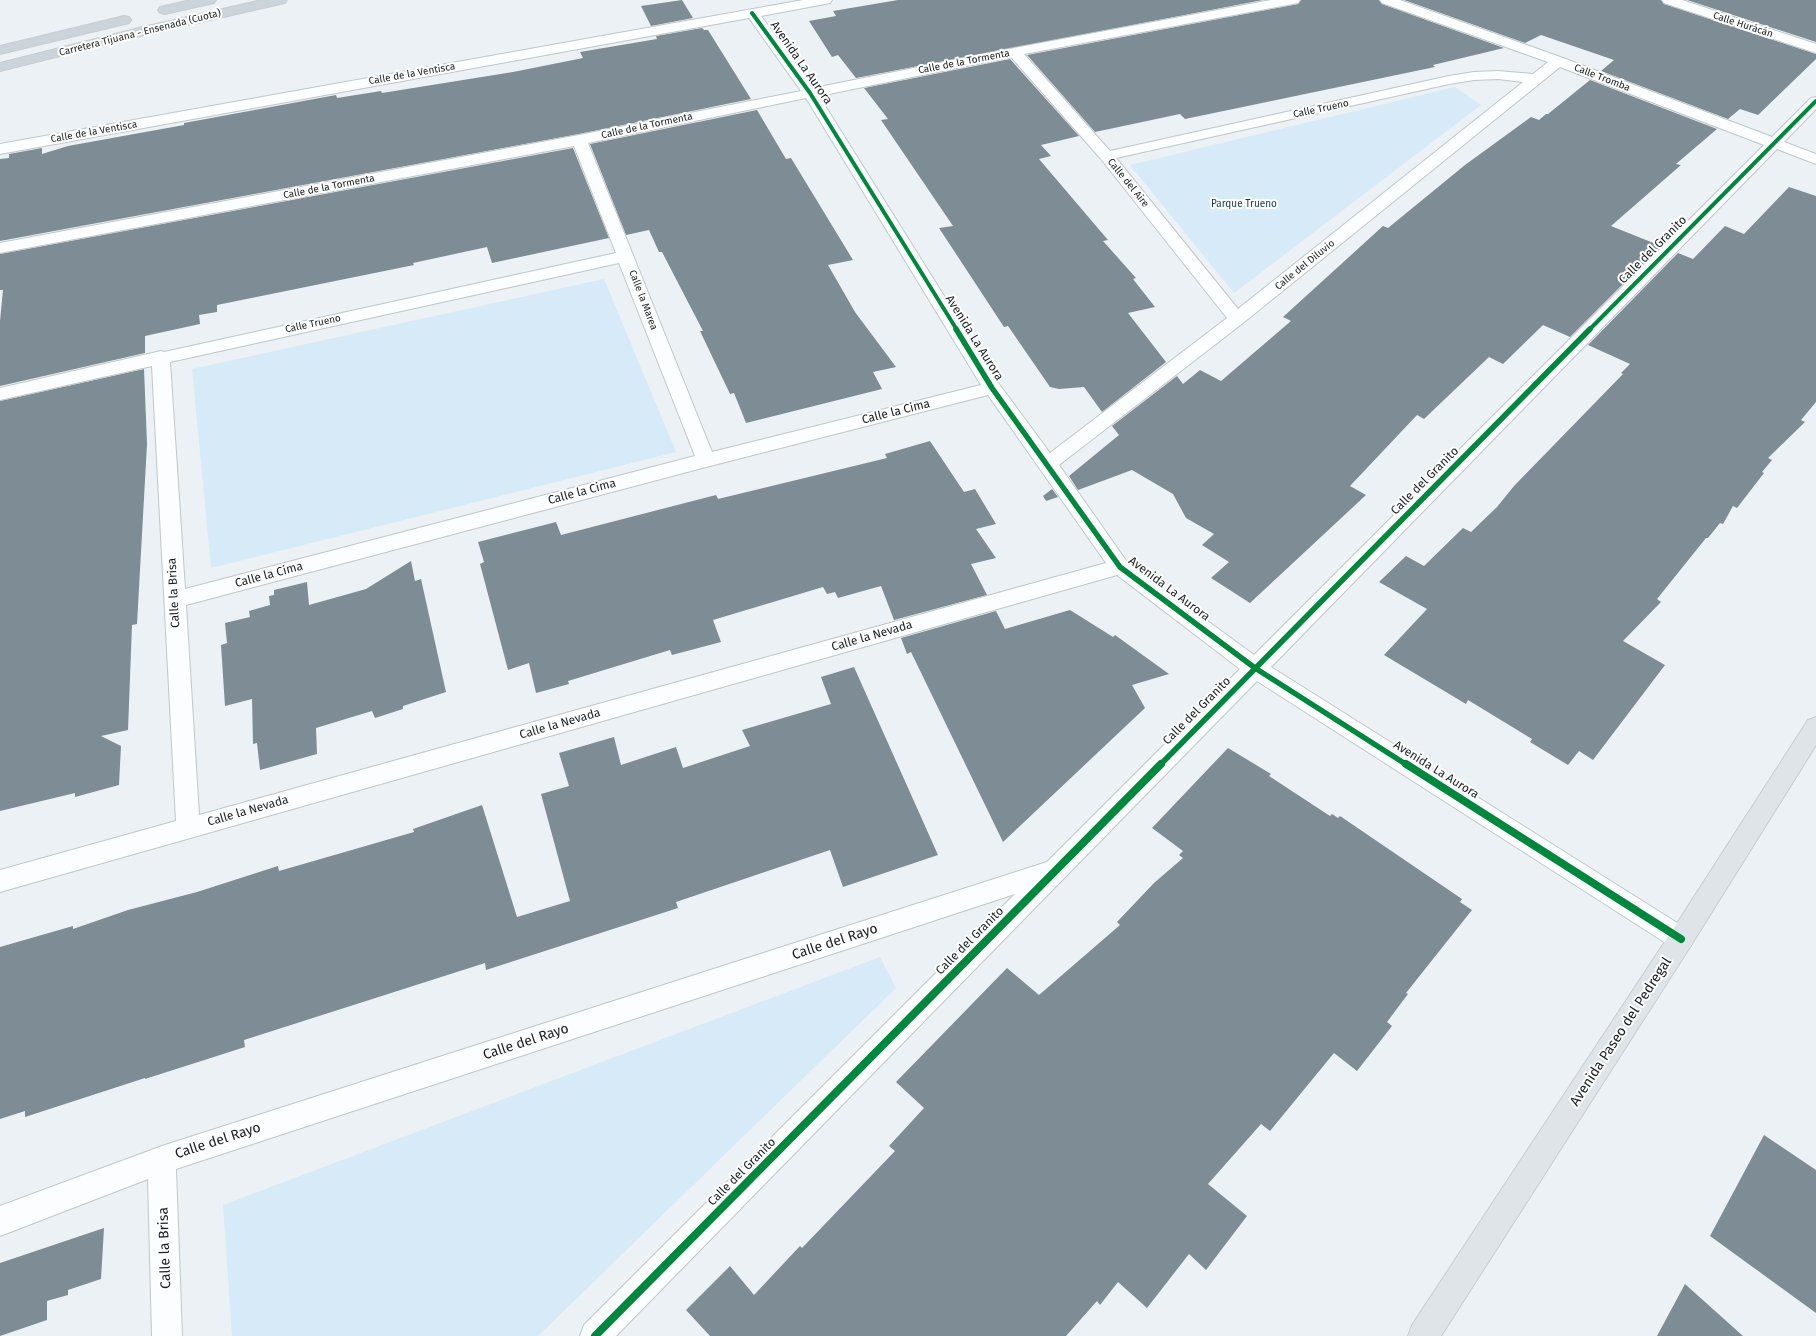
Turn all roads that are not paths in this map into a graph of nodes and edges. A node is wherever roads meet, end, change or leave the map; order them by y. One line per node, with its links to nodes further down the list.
1 (209, 0): 8 (highway, Carretera Tijuana - Ensenada (Cuota))
2 (280, 0): 15 (highway, Carretera Tijuana - Ensenada (Cuota))
3 (825, 0): 7 (street, Calle de la Ventisca)
4 (1293, 0): 13 (street, Calle de la Tormenta)
5 (1387, 0): 14 (street, Calle Tromba)
6 (1669, 0): 11 (street, Calle Hurácán)
7 (773, 4): 9 (street, Calle de la Ventisca)
8 (155, 13)
9 (752, 13): 17 (street, Avenida La Aurora); 21 (street, Calle de la Ventisca)
10 (139, 17): 12 (highway, Carretera Tijuana - Ensenada (Cuota))
11 (1816, 49)
12 (0, 50)
13 (1014, 52): 17 (street, Calle de la Tormenta); 22 (street, Calle del Aire)
14 (1558, 61): 16 (street, Calle del Diluvio); 20 (street, Calle Tromba)
15 (0, 67)
16 (1537, 79): 22 (street, Calle Trueno); 26 (street, Calle del Diluvio)
17 (810, 93): 19 (street, Calle de la Tormenta); 28 (street, Avenida La Aurora)
18 (1816, 101): 20 (street, Calle del Granito)
19 (579, 140): 24 (street, Calle de la Tormenta); 25 (street, Calle la Marea)
20 (1774, 144): 23 (street, Calle Tromba); 34 (street, Calle del Granito)
21 (0, 149)
22 (1106, 156): 26 (street, Calle del Aire)
23 (1816, 159)
24 (0, 248)
25 (626, 256): 27 (street, Calle Trueno); 30 (street, Calle la Marea)
26 (1237, 319): 31 (street, Calle del Diluvio)
27 (161, 357): 29 (street, Calle Trueno); 33 (street, Calle la Brisa)
28 (992, 388): 30 (street, Calle la Cima); 31 (street, Avenida La Aurora)
29 (0, 394)
30 (706, 460): 33 (street, Calle la Cima)
31 (1048, 464): 32 (street, Avenida La Aurora)
32 (1120, 566): 34 (street, Avenida La Aurora); 36 (street, Calle la Nevada)
33 (174, 600): 36 (street, Calle la Brisa)
34 (1255, 668): 37 (street, Calle del Granito); 39 (street, Avenida La Aurora)
35 (1816, 726): 39 (main road, Avenida Paseo del Pedregal)
36 (188, 828): 38 (street, Calle la Nevada)
37 (1056, 870): 40 (street, Calle del Rayo); 43 (street, Calle del Granito)
38 (0, 881)
39 (1681, 939): 44 (main road, Avenida Paseo del Pedregal)
40 (162, 1160): 41 (street, Calle del Rayo); 42 (street, Calle la Brisa)
41 (0, 1221)
42 (168, 1336)
43 (595, 1336)
44 (1423, 1336)

